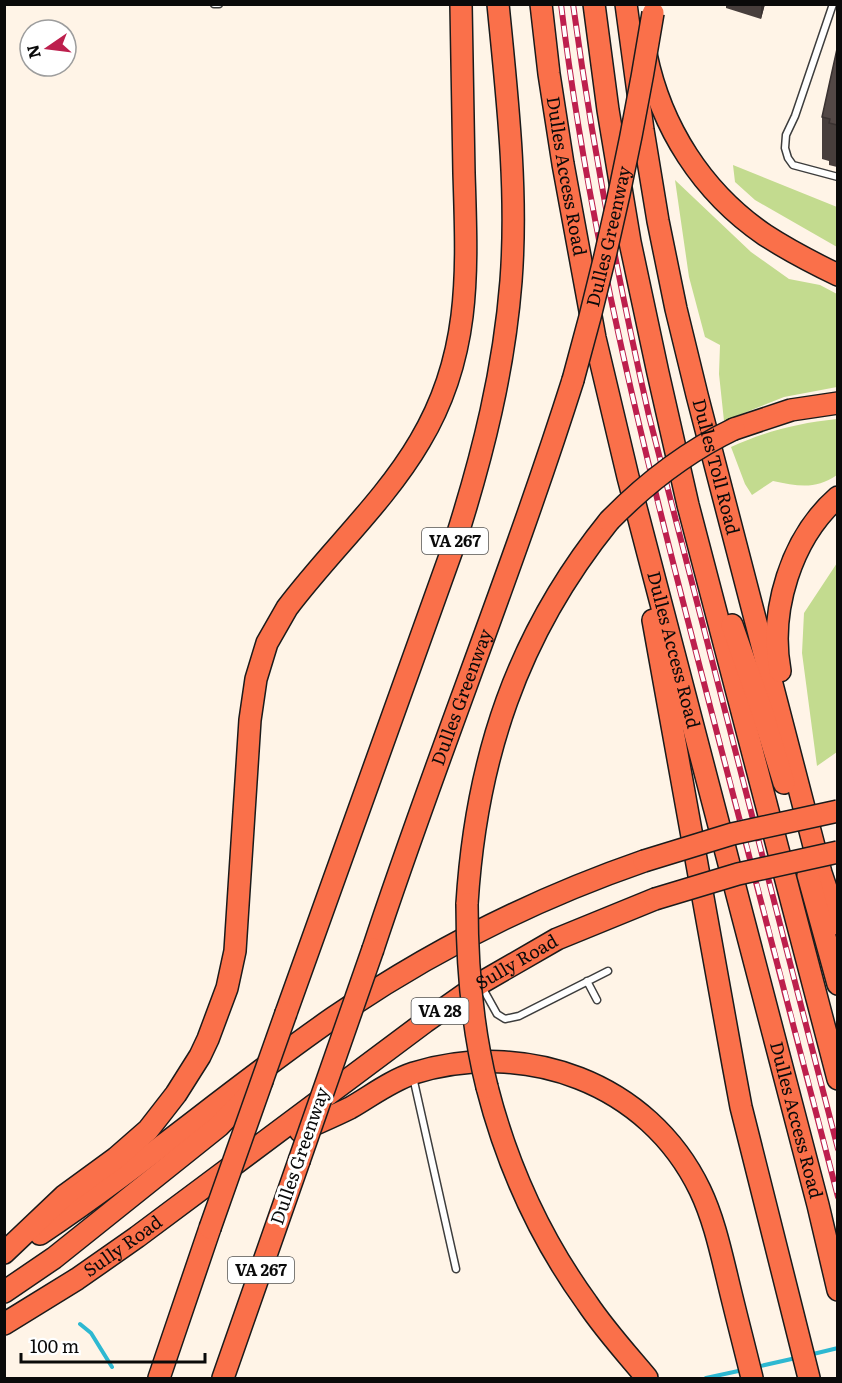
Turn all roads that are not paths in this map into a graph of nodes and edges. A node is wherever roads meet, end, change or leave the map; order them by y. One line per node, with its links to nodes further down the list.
1 (214, 4): 2 (lane)
2 (219, 4)
3 (460, 4): 31 (highway)
4 (498, 4): 37 (highway, VA 267, bridge)
5 (541, 4): 14 (highway, Dulles Access Road)
6 (594, 4): 13 (highway)
7 (626, 4): 17 (highway, Dulles Toll Road)
8 (833, 4): 10 (lane)
9 (648, 7): 11 (highway); 38 (highway, Dulles Greenway / VA 267, bridge)
10 (837, 177)
11 (837, 275)
12 (837, 403): 36 (highway, bridge)
13 (668, 415): 25 (highway); 29 (highway)
14 (628, 477): 33 (highway, Dulles Access Road); 40 (highway)
15 (837, 497): 17 (highway)
16 (837, 798): 19 (highway, bridge)
17 (802, 799): 21 (highway, Dulles Toll Road)
18 (837, 811): 19 (highway, VA 28, bridge)
19 (783, 822): 27 (highway, VA 28, bridge)
20 (837, 852): 24 (highway, Sully Road / VA 28, bridge)
21 (837, 924)
22 (608, 970): 23 (lane)
23 (587, 981): 24 (lane); 26 (lane)
24 (479, 984): 30 (highway, Sully Road / VA 28)
25 (837, 984)
26 (597, 1000)
27 (310, 1035): 31 (highway, VA 28); 34 (highway)
28 (412, 1074): 30 (highway); 32 (lane); 39 (highway)
29 (837, 1078)
30 (246, 1157): 35 (highway, Sully Road / VA 28)
31 (4, 1255)
32 (456, 1269)
33 (837, 1290)
34 (4, 1292)
35 (4, 1324)
36 (641, 1371)
37 (159, 1378)
38 (223, 1378)
39 (752, 1378)
40 (809, 1378)

